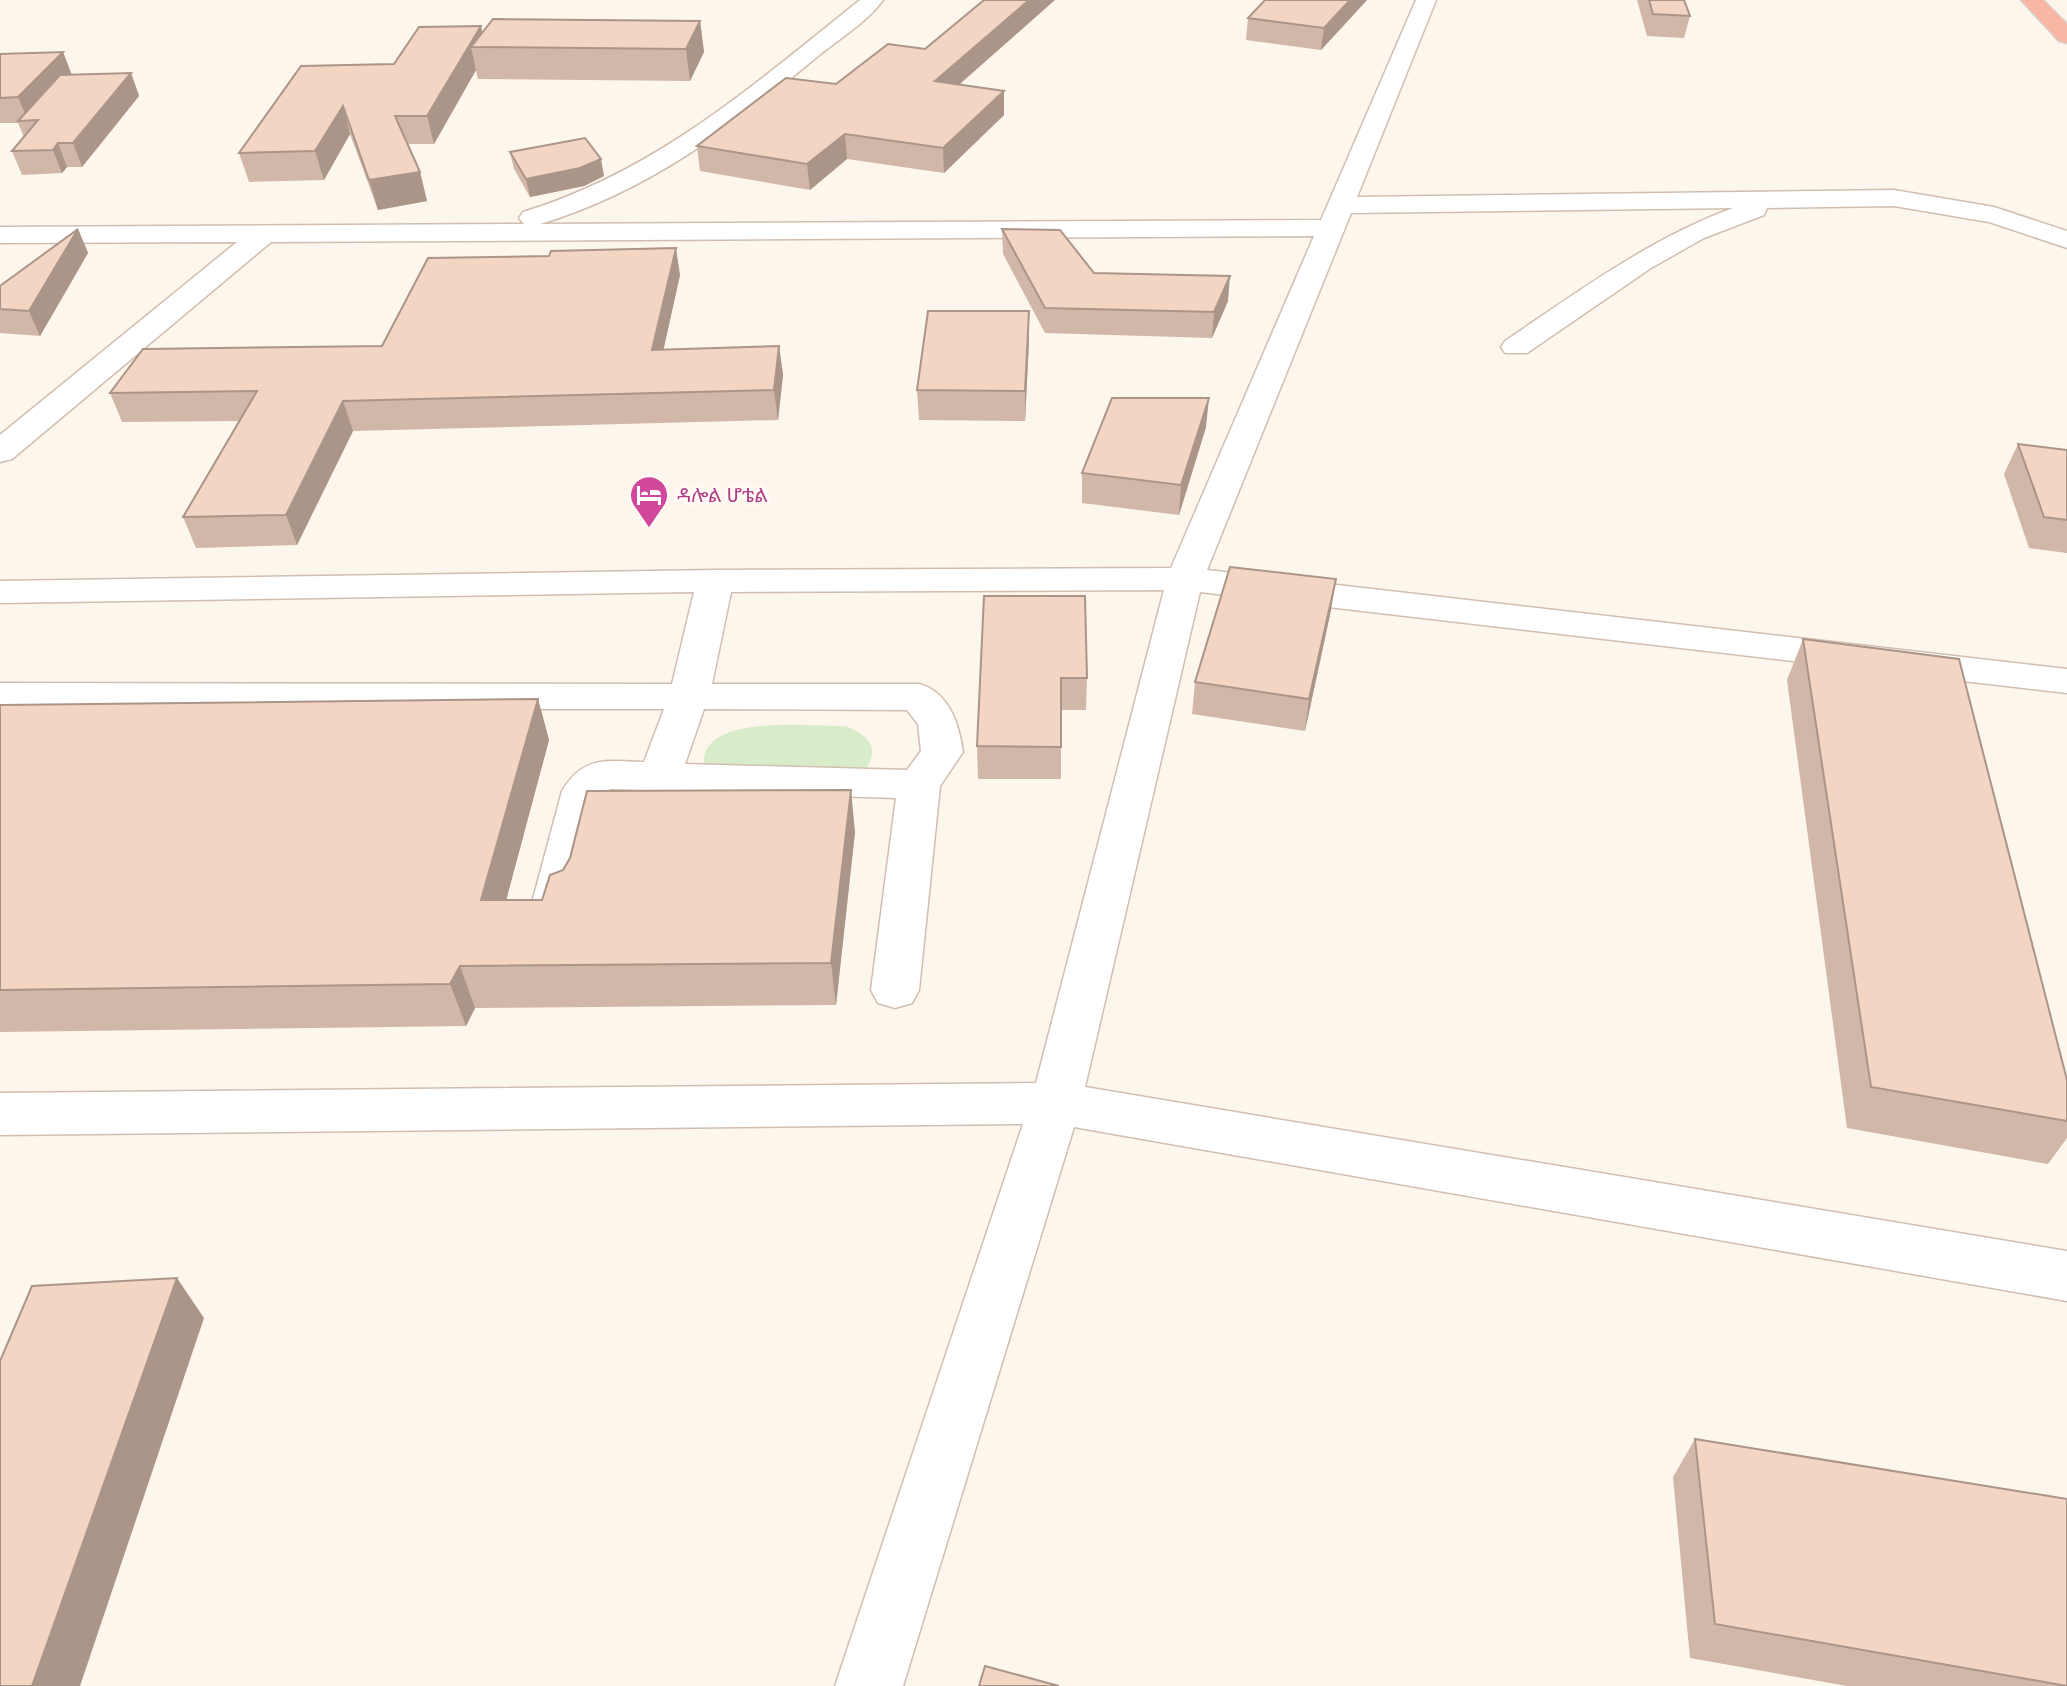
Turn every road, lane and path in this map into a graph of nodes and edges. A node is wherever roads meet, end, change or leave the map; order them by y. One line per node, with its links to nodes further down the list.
1 (873, 0): 7 (street)
2 (1426, 0): 6 (street)
3 (2031, 0): 4 (highway)
4 (2067, 36)
5 (1783, 198): 6 (street); 10 (street); 11 (street)
6 (1336, 216): 7 (street); 13 (street)
7 (472, 232): 8 (street)
8 (265, 233): 9 (street); 12 (street)
9 (3, 237)
10 (2067, 240)
11 (1516, 347)
12 (0, 452)
13 (1185, 579): 14 (street); 16 (street); 23 (street)
14 (715, 581): 15 (street); 17 (street)
15 (0, 592)
16 (2067, 681)
17 (690, 694): 18 (street); 19 (street); 20 (street)
18 (0, 696)
19 (660, 775): 20 (street); 21 (street)
20 (919, 785): 22 (street)
21 (556, 899)
22 (895, 990)
23 (1056, 1103): 24 (street); 25 (street); 26 (street)
24 (0, 1114)
25 (2067, 1276)
26 (869, 1686)

